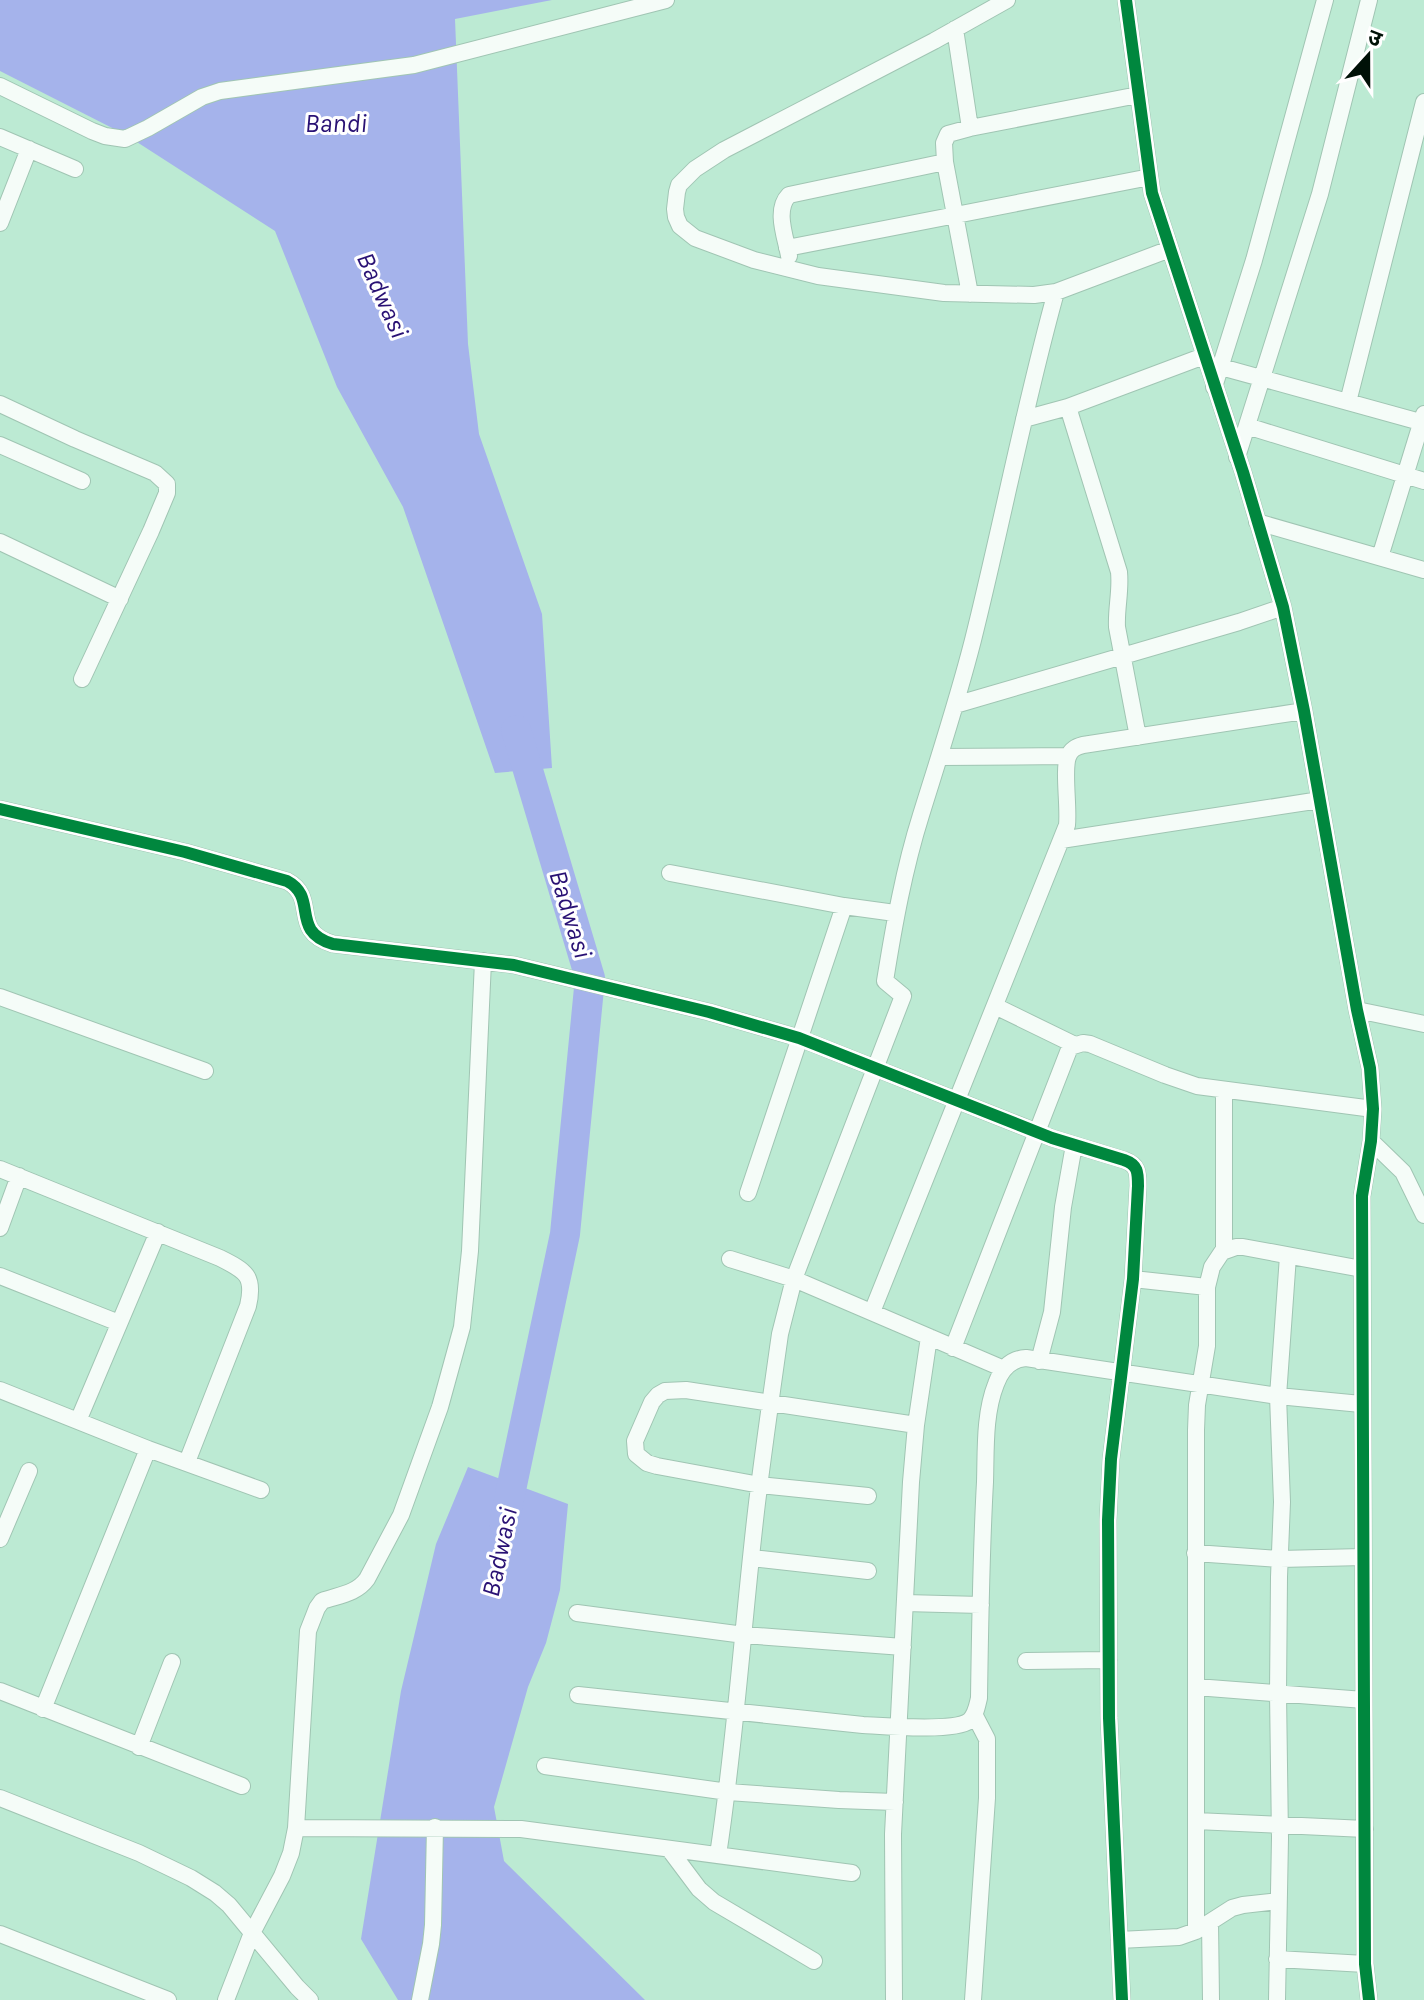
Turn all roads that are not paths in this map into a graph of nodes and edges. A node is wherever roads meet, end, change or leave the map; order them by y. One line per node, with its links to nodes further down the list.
1 (666, 0): 7 (street)
2 (1007, 0): 6 (street)
3 (1126, 0): 8 (street)
4 (1325, 0): 24 (street)
5 (1369, 0): 25 (street)
6 (955, 29): 10 (street); 20 (street)
7 (0, 86)
8 (1138, 95): 10 (street); 15 (street)
9 (1424, 102): 27 (street)
10 (970, 128): 13 (street)
11 (0, 137): 12 (street)
12 (29, 149): 14 (street); 17 (street)
13 (945, 162): 16 (street); 18 (street)
14 (75, 169)
15 (1150, 177): 16 (street); 19 (street)
16 (955, 215): 18 (street); 22 (street)
17 (0, 223)
18 (787, 248): 20 (street)
19 (1170, 249): 21 (street); 23 (street)
20 (791, 269): 22 (street)
21 (1056, 292): 22 (street); 30 (street)
22 (970, 294)
23 (1204, 356): 26 (street); 29 (street)
24 (1221, 367): 25 (street); 26 (street)
25 (1262, 379): 27 (street); 32 (street)
26 (1214, 387): 34 (street)
27 (1348, 402): 31 (street)
28 (0, 404): 42 (street)
29 (1068, 407): 30 (street); 44 (street)
30 (1024, 419): 46 (street)
31 (1423, 420): 35 (street)
32 (1247, 426): 34 (street); 35 (street)
33 (0, 445): 36 (street)
34 (1237, 457): 38 (street)
35 (1406, 475): 37 (street); 40 (street)
36 (82, 481)
37 (1424, 481)
38 (1257, 522): 40 (street); 43 (street)
39 (0, 542): 42 (street)
40 (1380, 557): 41 (street)
41 (1424, 570)
42 (120, 599): 45 (street)
43 (1283, 607): 44 (street); 47 (street)
44 (1122, 657): 46 (street); 48 (street)
45 (82, 679)
46 (955, 705): 50 (street)
47 (1304, 711): 48 (street); 51 (street)
48 (1138, 737): 49 (street)
49 (1068, 756): 50 (street); 53 (street)
50 (940, 757): 56 (street)
51 (1320, 800): 53 (street); 60 (street)
52 (0, 809): 57 (street)
53 (1061, 840): 59 (street)
54 (670, 873): 55 (street)
55 (844, 906): 56 (street); 62 (street)
56 (895, 913): 64 (street)
57 (483, 961): 62 (street); 137 (street)
58 (0, 997): 65 (street)
59 (995, 1006): 63 (street); 67 (street)
60 (1357, 1010): 61 (street); 68 (street)
61 (1424, 1024)
62 (799, 1038): 64 (street); 74 (street)
63 (1075, 1045): 66 (street); 69 (street)
64 (876, 1069): 67 (street); 83 (street)
65 (205, 1071)
66 (1224, 1090): 68 (street); 78 (street)
67 (957, 1102): 69 (street); 86 (street)
68 (1373, 1109): 70 (street)
69 (1037, 1133): 71 (street); 89 (street)
70 (1371, 1141): 75 (street); 81 (street)
71 (1074, 1145): 84 (street); 90 (street)
72 (0, 1169): 73 (street)
73 (19, 1176): 76 (street); 77 (street)
74 (748, 1193)
75 (1424, 1215)
76 (0, 1228)
77 (158, 1232): 87 (street); 101 (street)
78 (1222, 1252): 79 (street); 85 (street)
79 (1288, 1256): 81 (street); 95 (street)
80 (730, 1259): 83 (street)
81 (1362, 1269): 97 (street)
82 (0, 1276): 87 (street)
83 (794, 1279): 86 (street); 96 (street)
84 (1133, 1279): 85 (street); 92 (street)
85 (1207, 1287): 93 (street)
86 (872, 1312): 88 (street)
87 (119, 1323): 98 (street)
88 (929, 1337): 89 (street); 99 (street)
89 (953, 1348): 91 (street)
90 (1039, 1361): 91 (street); 92 (street)
91 (1004, 1369): 113 (street)
92 (1120, 1373): 93 (street); 117 (street)
93 (1200, 1384): 95 (street); 107 (street)
94 (0, 1390): 98 (street)
95 (1278, 1396): 97 (street); 110 (street)
96 (770, 1404): 99 (street); 103 (street); 103 (street)
97 (1361, 1404): 108 (street)
98 (78, 1421): 100 (street)
99 (916, 1425): 112 (street)
100 (148, 1449): 101 (street); 125 (street)
101 (187, 1462): 104 (street)
102 (29, 1471): 106 (street)
103 (760, 1485): 105 (street); 109 (street)
104 (261, 1490)
105 (868, 1496)
106 (0, 1539)
107 (1195, 1553): 110 (street); 120 (street)
108 (1363, 1557): 110 (street); 124 (street)
109 (752, 1558): 111 (street); 115 (street)
110 (1280, 1559): 122 (street)
111 (868, 1571)
112 (905, 1603): 113 (street); 116 (street)
113 (981, 1605): 127 (street)
114 (577, 1613): 115 (street)
115 (744, 1635): 116 (street); 126 (street)
116 (903, 1647): 128 (street)
117 (1109, 1660): 118 (street); 147 (street)
118 (1026, 1661)
119 (172, 1662): 129 (street)
120 (1196, 1687): 122 (street); 135 (street)
121 (0, 1691): 125 (street)
122 (1278, 1693): 124 (street); 136 (street)
123 (578, 1695): 126 (street)
124 (1364, 1700): 139 (street)
125 (43, 1709): 129 (street)
126 (737, 1710): 128 (street); 132 (street)
127 (974, 1714): 128 (street); 156 (street)
128 (899, 1727): 134 (street)
129 (139, 1747): 131 (street)
130 (545, 1766): 132 (street)
131 (242, 1786)
132 (728, 1792): 134 (street); 141 (street)
133 (0, 1798): 145 (street)
134 (895, 1802): 155 (street)
135 (1196, 1821): 136 (street); 144 (street)
136 (1280, 1825): 139 (street); 143 (street)
137 (296, 1828): 138 (street); 145 (street)
138 (440, 1828): 140 (street); 154 (street)
139 (1365, 1829): 150 (street)
140 (669, 1849): 141 (street); 149 (street)
141 (718, 1855): 142 (street)
142 (852, 1873)
143 (1278, 1901): 144 (street); 148 (street)
144 (1203, 1927): 147 (street); 158 (street)
145 (252, 1933): 152 (street); 153 (street)
146 (0, 1934): 151 (street)
147 (1119, 1940): 157 (street)
148 (1277, 1959): 150 (street); 159 (street)
149 (814, 1961)
150 (1365, 1964): 160 (street)
151 (168, 2000)
152 (226, 2000)
153 (310, 2000)
154 (420, 2000)
155 (894, 2000)
156 (973, 2000)
157 (1122, 2000)
158 (1211, 2000)
159 (1277, 2000)
160 (1369, 2000)

